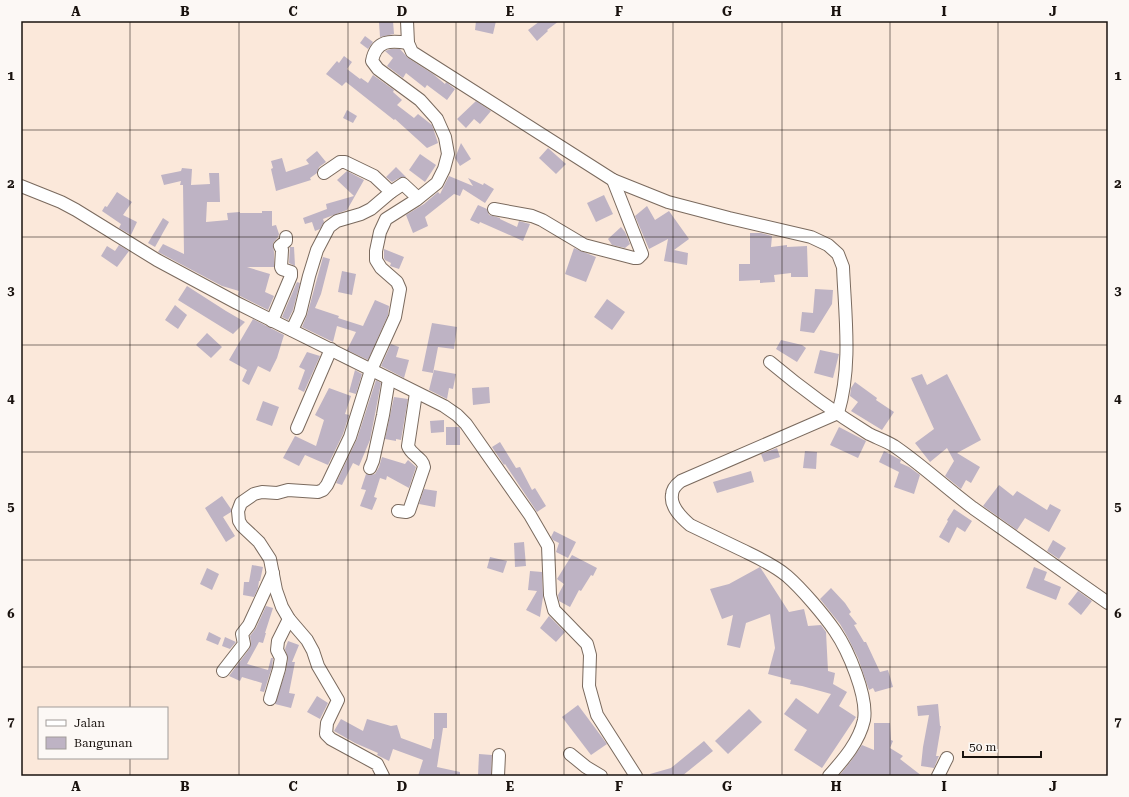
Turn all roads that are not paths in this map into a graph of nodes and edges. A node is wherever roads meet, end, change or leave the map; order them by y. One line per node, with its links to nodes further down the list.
1 (407, 21): 2 (street)
2 (408, 43): 4 (street); 7 (street)
3 (324, 173): 6 (street)
4 (613, 180): 8 (street); 17 (street)
5 (21, 186): 10 (street)
6 (391, 192): 7 (street); 11 (street)
7 (418, 198): 14 (street)
8 (494, 209)
9 (286, 237): 10 (street)
10 (272, 320): 11 (street)
11 (292, 330): 12 (street)
12 (331, 349): 14 (street); 18 (street)
13 (770, 362): 17 (street)
14 (371, 370): 15 (street); 21 (street)
15 (388, 379): 16 (street); 19 (street)
16 (416, 393): 20 (street); 32 (street)
17 (838, 413): 22 (street); 33 (street)
18 (297, 428)
19 (370, 468)
20 (398, 511)
21 (273, 573): 23 (street); 24 (street)
22 (1108, 603)
23 (289, 619): 25 (street); 29 (street)
24 (223, 672)
25 (270, 699)
26 (570, 754): 31 (street)
27 (500, 755): 30 (street)
28 (947, 758): 34 (street)
29 (383, 776)
30 (498, 776)
31 (601, 776)
32 (636, 776)
33 (829, 776)
34 (938, 776)

